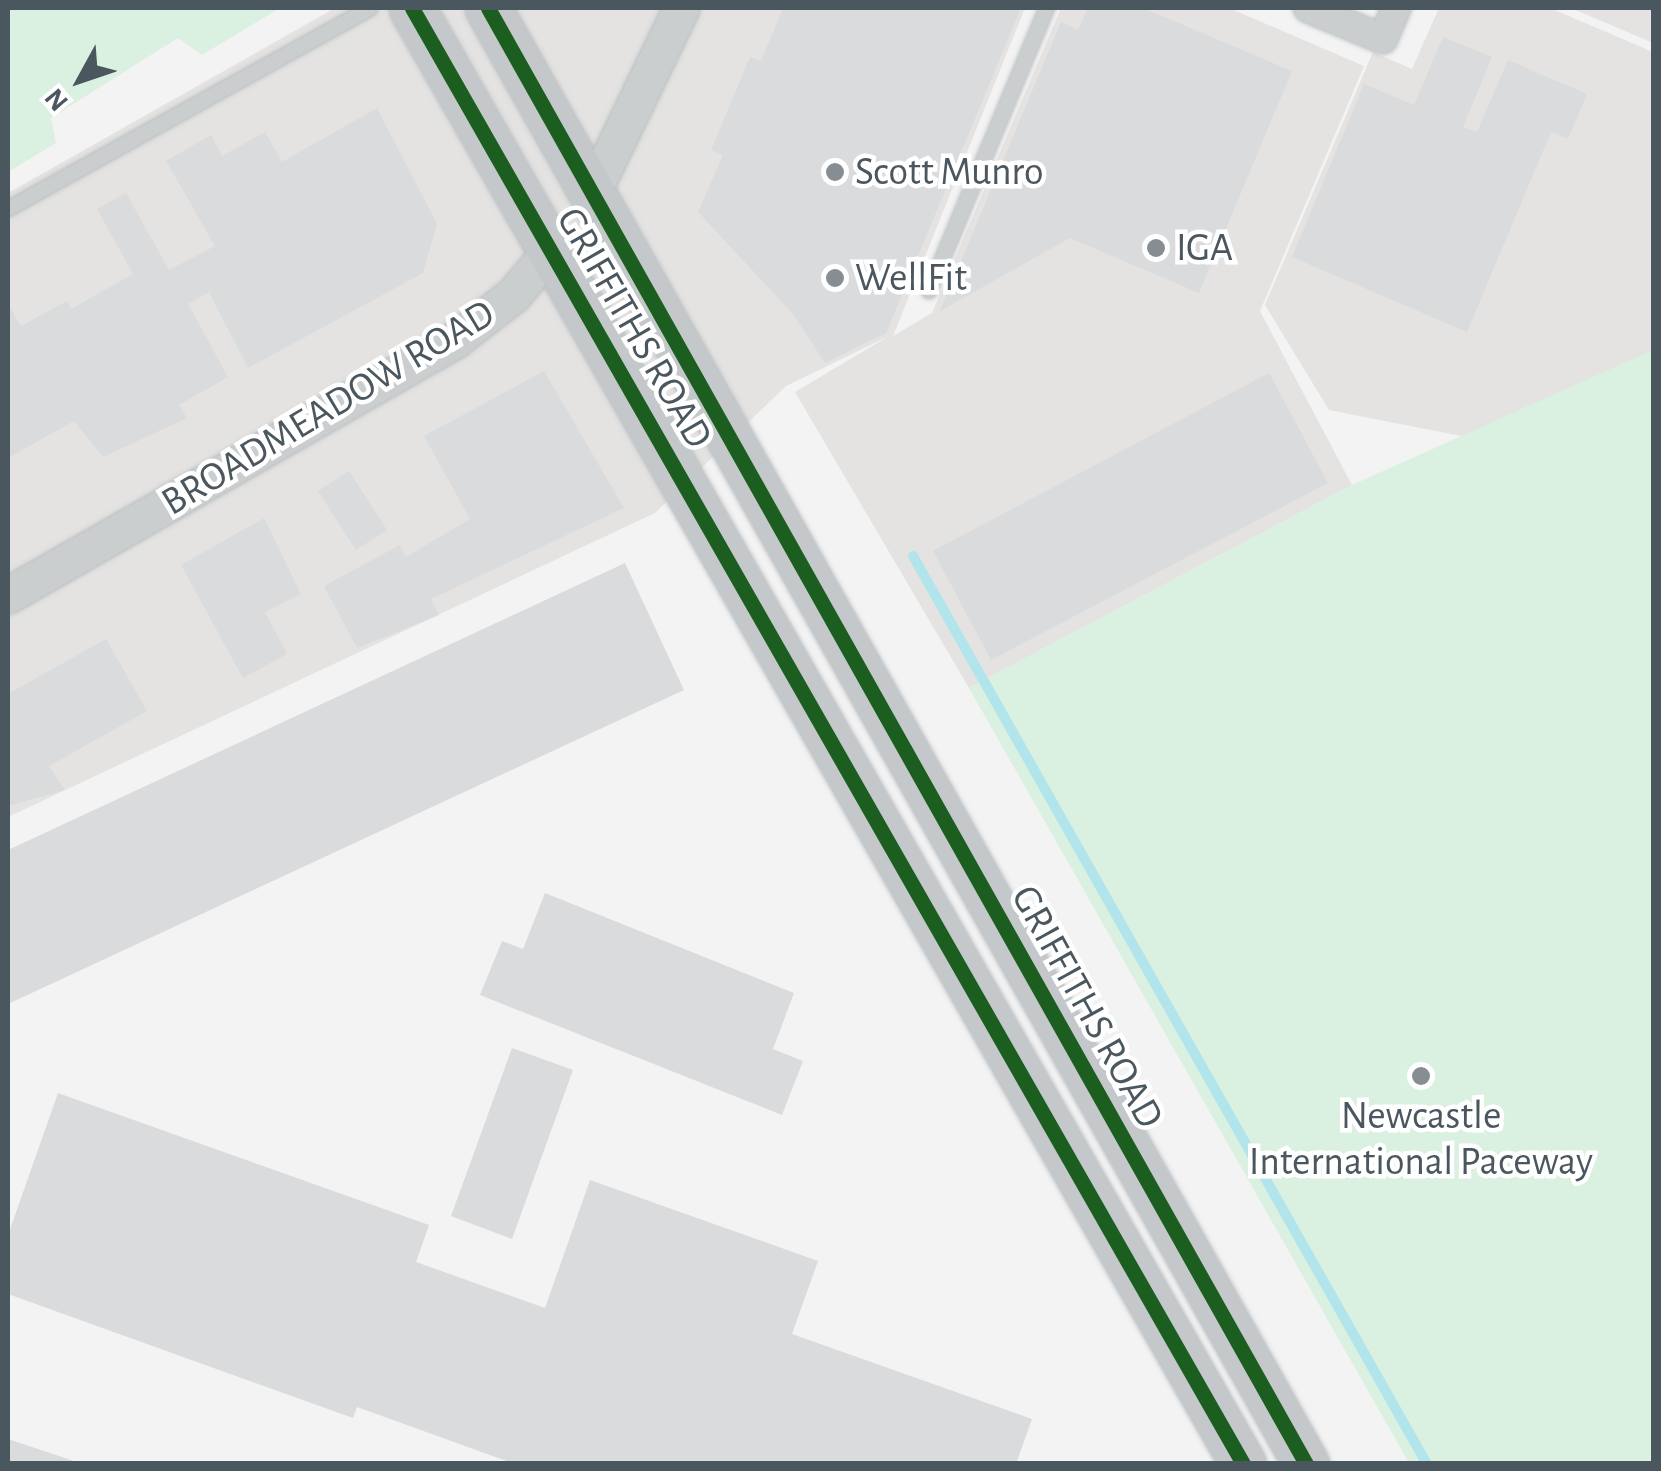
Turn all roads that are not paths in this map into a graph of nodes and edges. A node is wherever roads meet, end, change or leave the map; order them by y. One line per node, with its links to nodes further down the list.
1 (370, 8): 9 (lane)
2 (412, 8): 10 (highway, GRIFFITHS ROAD)
3 (488, 8): 8 (highway, GRIFFITHS ROAD)
4 (681, 8): 8 (street, BROADMEADOW ROAD)
5 (1047, 8): 11 (lane)
6 (1308, 8): 7 (street)
7 (1396, 8)
8 (593, 191): 10 (highway, BROADMEADOW ROAD); 14 (highway, GRIFFITHS ROAD)
9 (8, 208)
10 (552, 248): 12 (street, BROADMEADOW ROAD); 13 (highway, GRIFFITHS ROAD)
11 (929, 291)
12 (8, 595)
13 (1243, 1464)
14 (1306, 1464)

